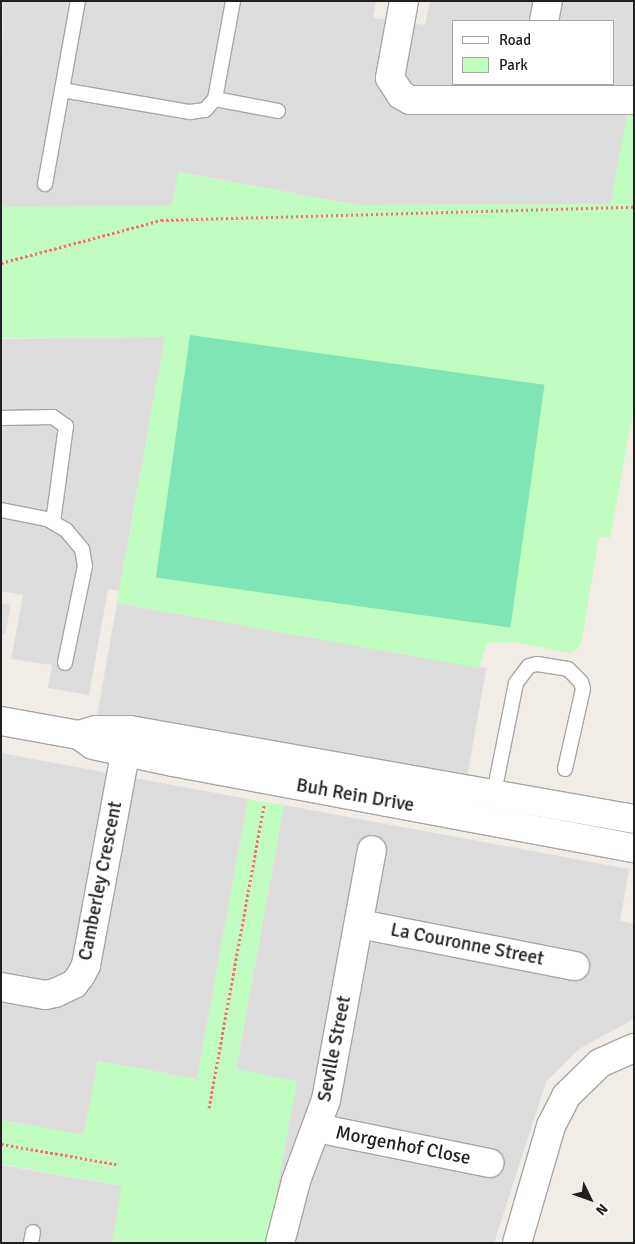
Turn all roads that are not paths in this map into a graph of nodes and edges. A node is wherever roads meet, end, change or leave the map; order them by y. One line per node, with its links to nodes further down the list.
1 (78, 1): 6 (lane)
2 (233, 1): 8 (lane)
3 (404, 1): 7 (street)
4 (548, 1): 5 (street)
5 (544, 20)
6 (62, 90): 8 (lane); 11 (lane)
7 (532, 92): 9 (street)
8 (215, 99): 10 (lane)
9 (634, 100)
10 (278, 111)
11 (45, 184)
12 (1, 418): 14 (lane)
13 (1, 510): 14 (lane)
14 (53, 522): 15 (lane)
15 (65, 663)
16 (1, 720): 17 (street, Buh Rein Drive)
17 (128, 741): 19 (street, Buh Rein Drive); 19 (street, Buh Rein Drive); 26 (street, Camberley Crescent)
18 (565, 770): 20 (lane)
19 (306, 775): 20 (street, Buh Rein Drive)
20 (491, 808): 21 (street, Buh Rein Drive); 22 (street, Buh Rein Drive)
21 (634, 819)
22 (634, 848)
23 (372, 850): 24 (street, Seville Street)
24 (359, 924): 25 (street, La Couronne Street); 28 (street, Seville Street)
25 (576, 966)
26 (1, 987)
27 (634, 1048): 31 (street)
28 (317, 1128): 29 (street, Morgenhof Close); 30 (street, Seville Street)
29 (489, 1163)
30 (280, 1243)
31 (517, 1243)

